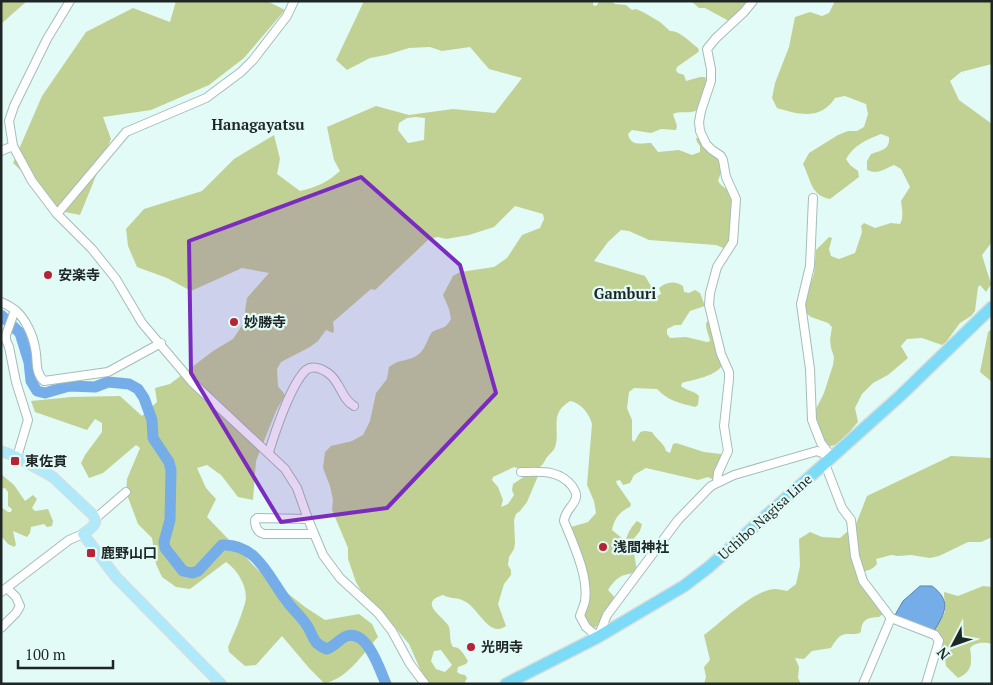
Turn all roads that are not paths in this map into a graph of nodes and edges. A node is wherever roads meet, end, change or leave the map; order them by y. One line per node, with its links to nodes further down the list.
1 (70, 1): 4 (street)
2 (294, 1): 7 (street)
3 (753, 1): 18 (street)
4 (13, 146): 5 (street); 7 (street)
5 (1, 151)
6 (813, 198): 16 (street)
7 (57, 214): 11 (street)
8 (1, 302): 10 (street)
9 (992, 308): 16 (highway, Uchibo Nagisa Line)
10 (15, 312): 11 (street); 15 (street)
11 (160, 343): 14 (street)
12 (354, 406): 14 (street)
13 (1, 451): 15 (main road)
14 (269, 452): 21 (street)
15 (17, 457): 20 (main road)
16 (828, 460): 18 (street); 25 (street); 27 (highway, Uchibo Nagisa Line)
17 (520, 472): 27 (street)
18 (717, 482): 27 (street)
19 (126, 492): 20 (street)
20 (96, 518): 22 (main road)
21 (308, 519): 23 (street); 23 (street)
22 (83, 534): 24 (street); 28 (main road)
23 (314, 534): 29 (street)
24 (4, 590): 26 (street)
25 (891, 618): 31 (street); 32 (street)
26 (1, 628)
27 (598, 637): 30 (highway, Uchibo Nagisa Line)
28 (221, 684)
29 (425, 684)
30 (506, 684)
31 (863, 684)
32 (926, 684)

